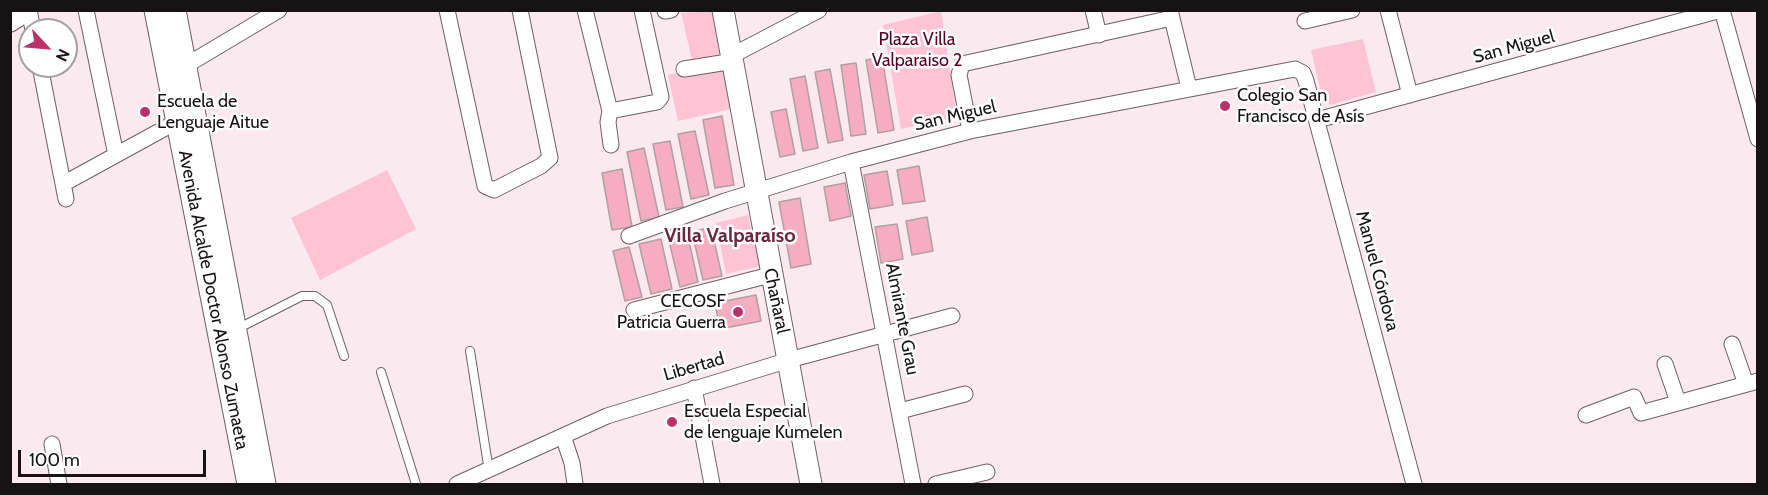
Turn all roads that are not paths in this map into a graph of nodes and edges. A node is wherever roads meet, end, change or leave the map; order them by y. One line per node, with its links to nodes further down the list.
1 (28, 10): 19 (street)
2 (86, 10): 35 (street)
3 (155, 10): 31 (street, Avenida Alcalde Doctor Alonso Zumaeta)
4 (175, 10): 23 (street, Avenida Alcalde Doctor Alonso Zumaeta)
5 (279, 10): 23 (street)
6 (447, 10): 7 (street)
7 (520, 10)
8 (585, 10): 29 (street)
9 (642, 10): 29 (street)
10 (671, 10): 17 (street)
11 (723, 10): 22 (street, Chañaral)
12 (819, 10): 22 (street)
13 (1093, 10): 21 (street)
14 (1352, 10): 20 (street)
15 (1388, 10): 28 (street)
16 (1722, 10): 28 (street, San Miguel); 33 (street)
17 (665, 11)
18 (1171, 14): 21 (street); 27 (street)
19 (10, 21)
20 (1305, 21)
21 (1099, 35): 32 (street)
22 (734, 58): 24 (street); 37 (street, Chañaral)
23 (185, 66): 42 (street, Avenida Alcalde Doctor Alonso Zumaeta)
24 (684, 69)
25 (1300, 70): 27 (street, San Miguel); 30 (street, Manuel Córdova)
26 (42, 78): 35 (street)
27 (1189, 88): 32 (street, San Miguel)
28 (1410, 95): 30 (street, San Miguel)
29 (610, 111): 34 (street)
30 (1317, 120): 70 (street, Manuel Córdova)
31 (178, 121): 35 (street); 61 (street, Avenida Alcalde Doctor Alonso Zumaeta)
32 (970, 131): 36 (street, San Miguel)
33 (1758, 140)
34 (611, 145)
35 (116, 155)
36 (851, 162): 37 (street, San Miguel); 43 (street, Almirante Grau)
37 (756, 191): 38 (street, San Miguel); 39 (street, Chañaral)
38 (629, 236)
39 (770, 275): 40 (street); 47 (street, Chañaral)
40 (634, 310)
41 (952, 316): 43 (street, Libertad)
42 (235, 330): 46 (lane); 62 (street, Avenida Alcalde Doctor Alonso Zumaeta)
43 (885, 334): 47 (street, Libertad); 54 (street, Almirante Grau)
44 (1732, 344): 50 (street)
45 (470, 351): 58 (lane)
46 (344, 356)
47 (789, 360): 51 (street, Libertad); 67 (street, Chañaral)
48 (1665, 364): 53 (street)
49 (381, 372): 63 (lane)
50 (1752, 382): 53 (street)
51 (694, 388): 56 (street, Libertad); 66 (street)
52 (965, 394): 54 (street)
53 (1678, 402): 55 (street)
54 (900, 411): 68 (street, Almirante Grau)
55 (1586, 415)
56 (563, 436): 58 (street, Libertad); 65 (street)
57 (52, 444): 60 (street)
58 (489, 471): 64 (street, Libertad)
59 (987, 472): 69 (street)
60 (59, 484)
61 (248, 484)
62 (265, 484)
63 (416, 484)
64 (458, 484)
65 (575, 484)
66 (712, 484)
67 (811, 484)
68 (913, 484)
69 (936, 484)
70 (1414, 484)

